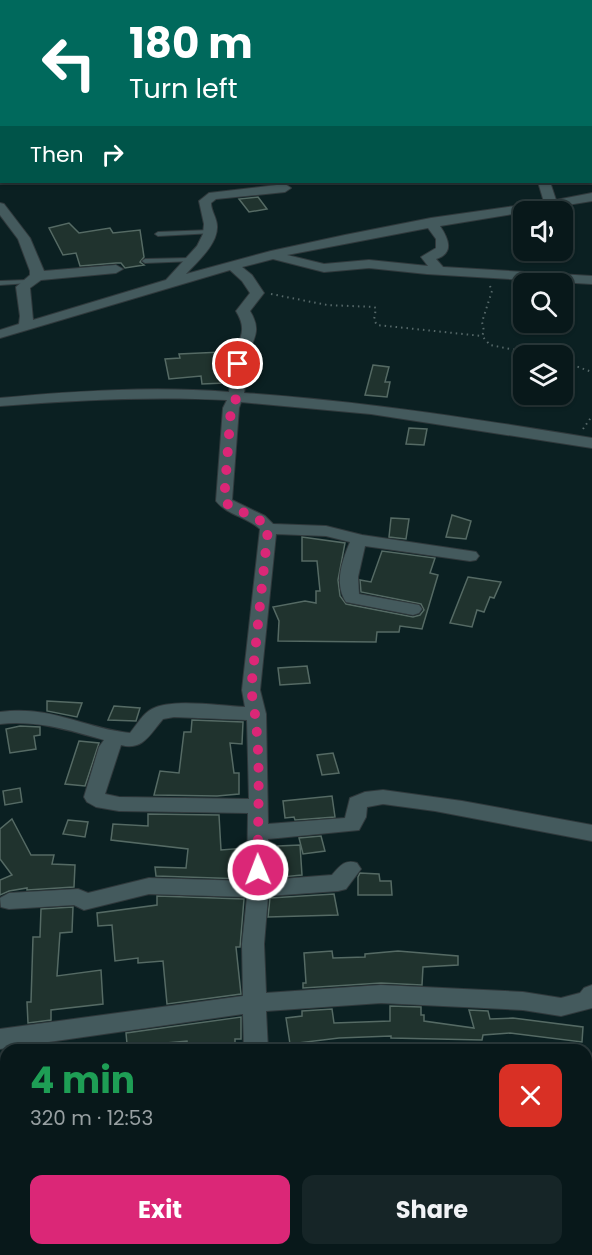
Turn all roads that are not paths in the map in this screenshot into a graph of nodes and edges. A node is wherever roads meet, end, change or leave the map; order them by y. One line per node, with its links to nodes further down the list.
1 (544, 183): 4 (street)
2 (285, 188): 9 (street)
3 (592, 197): 5 (street)
4 (550, 201)
5 (569, 201)
6 (0, 207): 17 (street)
7 (513, 210): 8 (street)
8 (431, 222): 11 (street); 16 (street)
9 (211, 232): 10 (lane); 12 (street)
10 (158, 234)
11 (273, 256): 14 (street); 16 (street)
12 (190, 260): 13 (lane); 19 (street)
13 (145, 261)
14 (233, 266): 19 (street); 23 (street)
15 (116, 268): 17 (street)
16 (438, 270): 18 (street)
17 (32, 279): 20 (lane); 21 (street)
18 (592, 280)
19 (172, 281): 21 (street)
20 (0, 283)
21 (25, 327): 22 (street)
22 (0, 334)
23 (238, 395): 24 (street); 25 (street); 26 (street)
24 (0, 402)
25 (592, 443)
26 (268, 529): 27 (street); 30 (street)
27 (359, 540): 28 (street); 29 (street)
28 (470, 556)
29 (413, 609)
30 (256, 714): 32 (street); 33 (street)
31 (0, 718): 32 (street)
32 (116, 737): 33 (street)
33 (259, 806): 34 (street)
34 (257, 832): 35 (street); 37 (street)
35 (592, 833)
36 (350, 869): 37 (street)
37 (258, 889): 38 (street); 40 (street)
38 (9, 901)
39 (592, 994): 40 (street)
40 (256, 1003): 41 (street); 42 (street)
41 (0, 1039)
42 (256, 1044)

